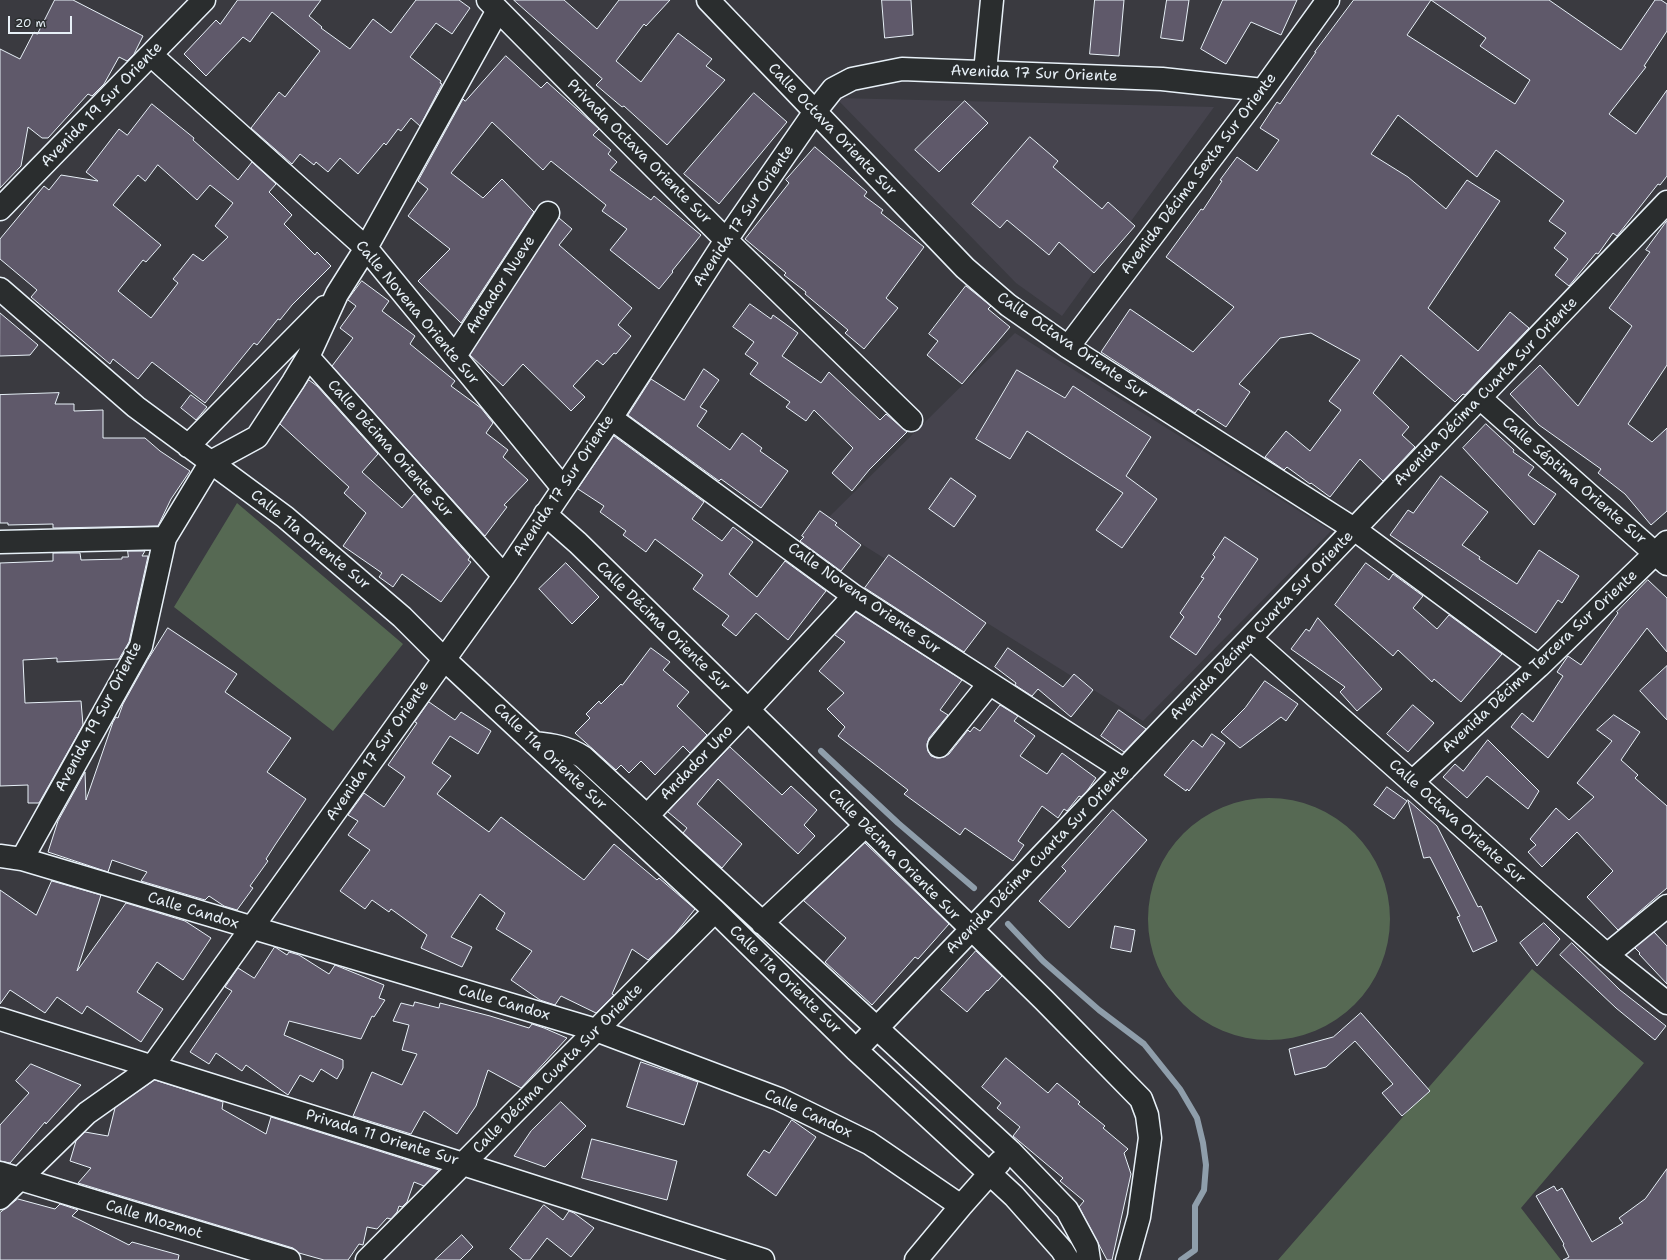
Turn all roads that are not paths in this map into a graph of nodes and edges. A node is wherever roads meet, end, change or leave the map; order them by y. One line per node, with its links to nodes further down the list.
1 (204, 0): 6 (street, Avenida 19 Sur Oriente)
2 (708, 0): 9 (street, Calle Octava Oriente Sur)
3 (992, 0): 7 (street)
4 (1328, 0): 8 (street, Avenida Décima Sexta Sur Oriente)
5 (493, 5): 13 (street, Privada Octava Oriente Sur); 14 (street)
6 (150, 55): 11 (street, Avenida 19 Sur Oriente); 14 (street, Calle Novena Oriente Sur)
7 (985, 72): 8 (street, Avenida 17 Sur Oriente); 9 (street, Avenida 17 Sur Oriente)
8 (1263, 90): 17 (street, Avenida Décima Sexta Sur Oriente)
9 (814, 113): 13 (street, Avenida 17 Sur Oriente); 17 (street, Calle Octava Oriente Sur)
10 (1667, 202): 20 (street, Avenida Décima Cuarta Sur Oriente)
11 (0, 209)
12 (548, 213): 18 (street, Andador Nueve)
13 (726, 240): 21 (street, Avenida 17 Sur Oriente); 22 (street, Privada Octava Oriente Sur)
14 (366, 248): 16 (street); 18 (street, Calle Novena Oriente Sur)
15 (0, 289): 23 (street, Calle 11a Oriente Sur)
16 (338, 294): 19 (street); 23 (street)
17 (1068, 347): 27 (street, Calle Octava Oriente Sur)
18 (454, 356): 25 (street, Calle Novena Oriente Sur)
19 (308, 357): 24 (street); 31 (street, Calle Décima Oriente Sur)
20 (1480, 398): 27 (street, Avenida Décima Cuarta Sur Oriente); 30 (street, Calle Séptima Oriente Sur)
21 (611, 418): 25 (street, Avenida 17 Sur Oriente); 32 (street, Calle Novena Oriente Sur)
22 (912, 420)
23 (188, 446): 24 (street, Calle 11a Oriente Sur)
24 (210, 462): 28 (street, Avenida 19 Sur Oriente); 34 (street, Calle 11a Oriente Sur)
25 (563, 488): 26 (street, Avenida 17 Sur Oriente)
26 (545, 514): 31 (street, Avenida 17 Sur Oriente); 37 (street, Calle Décima Oriente Sur)
27 (1354, 529): 33 (street, Avenida Décima Cuarta Sur Oriente); 35 (street)
28 (165, 538): 29 (street); 45 (street, Avenida 19 Sur Oriente)
29 (0, 542)
30 (1663, 553): 35 (street, Avenida Décima Tercera Sur Oriente)
31 (504, 576): 34 (street, Avenida 17 Sur Oriente)
32 (854, 596): 36 (street, Calle Novena Oriente Sur); 37 (street)
33 (1250, 638): 40 (street, Avenida Décima Cuarta Sur Oriente); 41 (street, Calle Octava Oriente Sur)
34 (444, 658): 38 (street, Calle 11a Oriente Sur); 49 (street, Avenida 17 Sur Oriente)
35 (1538, 666): 41 (street, Avenida Décima Tercera Sur Oriente)
36 (989, 684): 39 (street); 40 (street, Calle Novena Oriente Sur)
37 (748, 710): 42 (street, Andador Uno); 43 (street, Calle Décima Oriente Sur)
38 (534, 743): 42 (street, Calle 11a Oriente Sur); 47 (street, Calle 11a Oriente Sur)
39 (939, 746)
40 (1124, 770): 50 (street, Avenida Décima Cuarta Sur Oriente)
41 (1412, 782): 51 (street, Calle Octava Oriente Sur)
42 (647, 816): 48 (street, Calle 11a Oriente Sur)
43 (865, 826): 48 (street); 50 (street, Calle Décima Oriente Sur)
44 (0, 856): 45 (street, Calle Candox)
45 (22, 859): 49 (street, Calle Candox)
46 (1667, 906): 51 (street)
47 (715, 911): 55 (street, Calle Décima Cuarta Sur Oriente); 56 (street, Calle 11a Oriente Sur)
48 (762, 923): 54 (street, Calle 11a Oriente Sur)
49 (252, 928): 55 (street, Calle Candox); 57 (street, Avenida 17 Sur Oriente)
50 (971, 930): 54 (street, Avenida Décima Cuarta Sur Oriente); 72 (street, Calle Décima Oriente Sur)
51 (1607, 955): 52 (street, Calle Octava Oriente Sur)
52 (1667, 1003)
53 (0, 1019): 57 (street, Privada 11 Oriente Sur)
54 (876, 1029): 56 (street, Avenida Décima Cuarta Sur Oriente); 58 (street, Calle 11a Oriente Sur)
55 (596, 1030): 59 (street, Calle Décima Cuarta Sur Oriente); 65 (street, Calle Candox)
56 (856, 1050): 60 (street, Calle 11a Oriente Sur)
57 (152, 1067): 59 (street, Privada 11 Oriente Sur); 61 (street, Avenida 17 Sur Oriente)
58 (1010, 1151): 60 (street); 62 (street, Calle 11a Oriente Sur)
59 (463, 1164): 67 (street, Calle Décima Cuarta Sur Oriente); 68 (street, Privada 11 Oriente Sur)
60 (990, 1174): 63 (street, Calle 11a Oriente Sur); 65 (street)
61 (10, 1176): 64 (street, Avenida 17 Sur Oriente); 66 (street, Calle Mozmot)
62 (1033, 1176): 63 (street); 71 (street, Calle 11a Oriente Sur)
63 (1014, 1196): 70 (street, Calle 11a Oriente Sur)
64 (0, 1198)
65 (960, 1206): 69 (street)
66 (289, 1260)
67 (367, 1260)
68 (763, 1260)
69 (916, 1260)
70 (1068, 1260)
71 (1089, 1260)
72 (1126, 1260)

